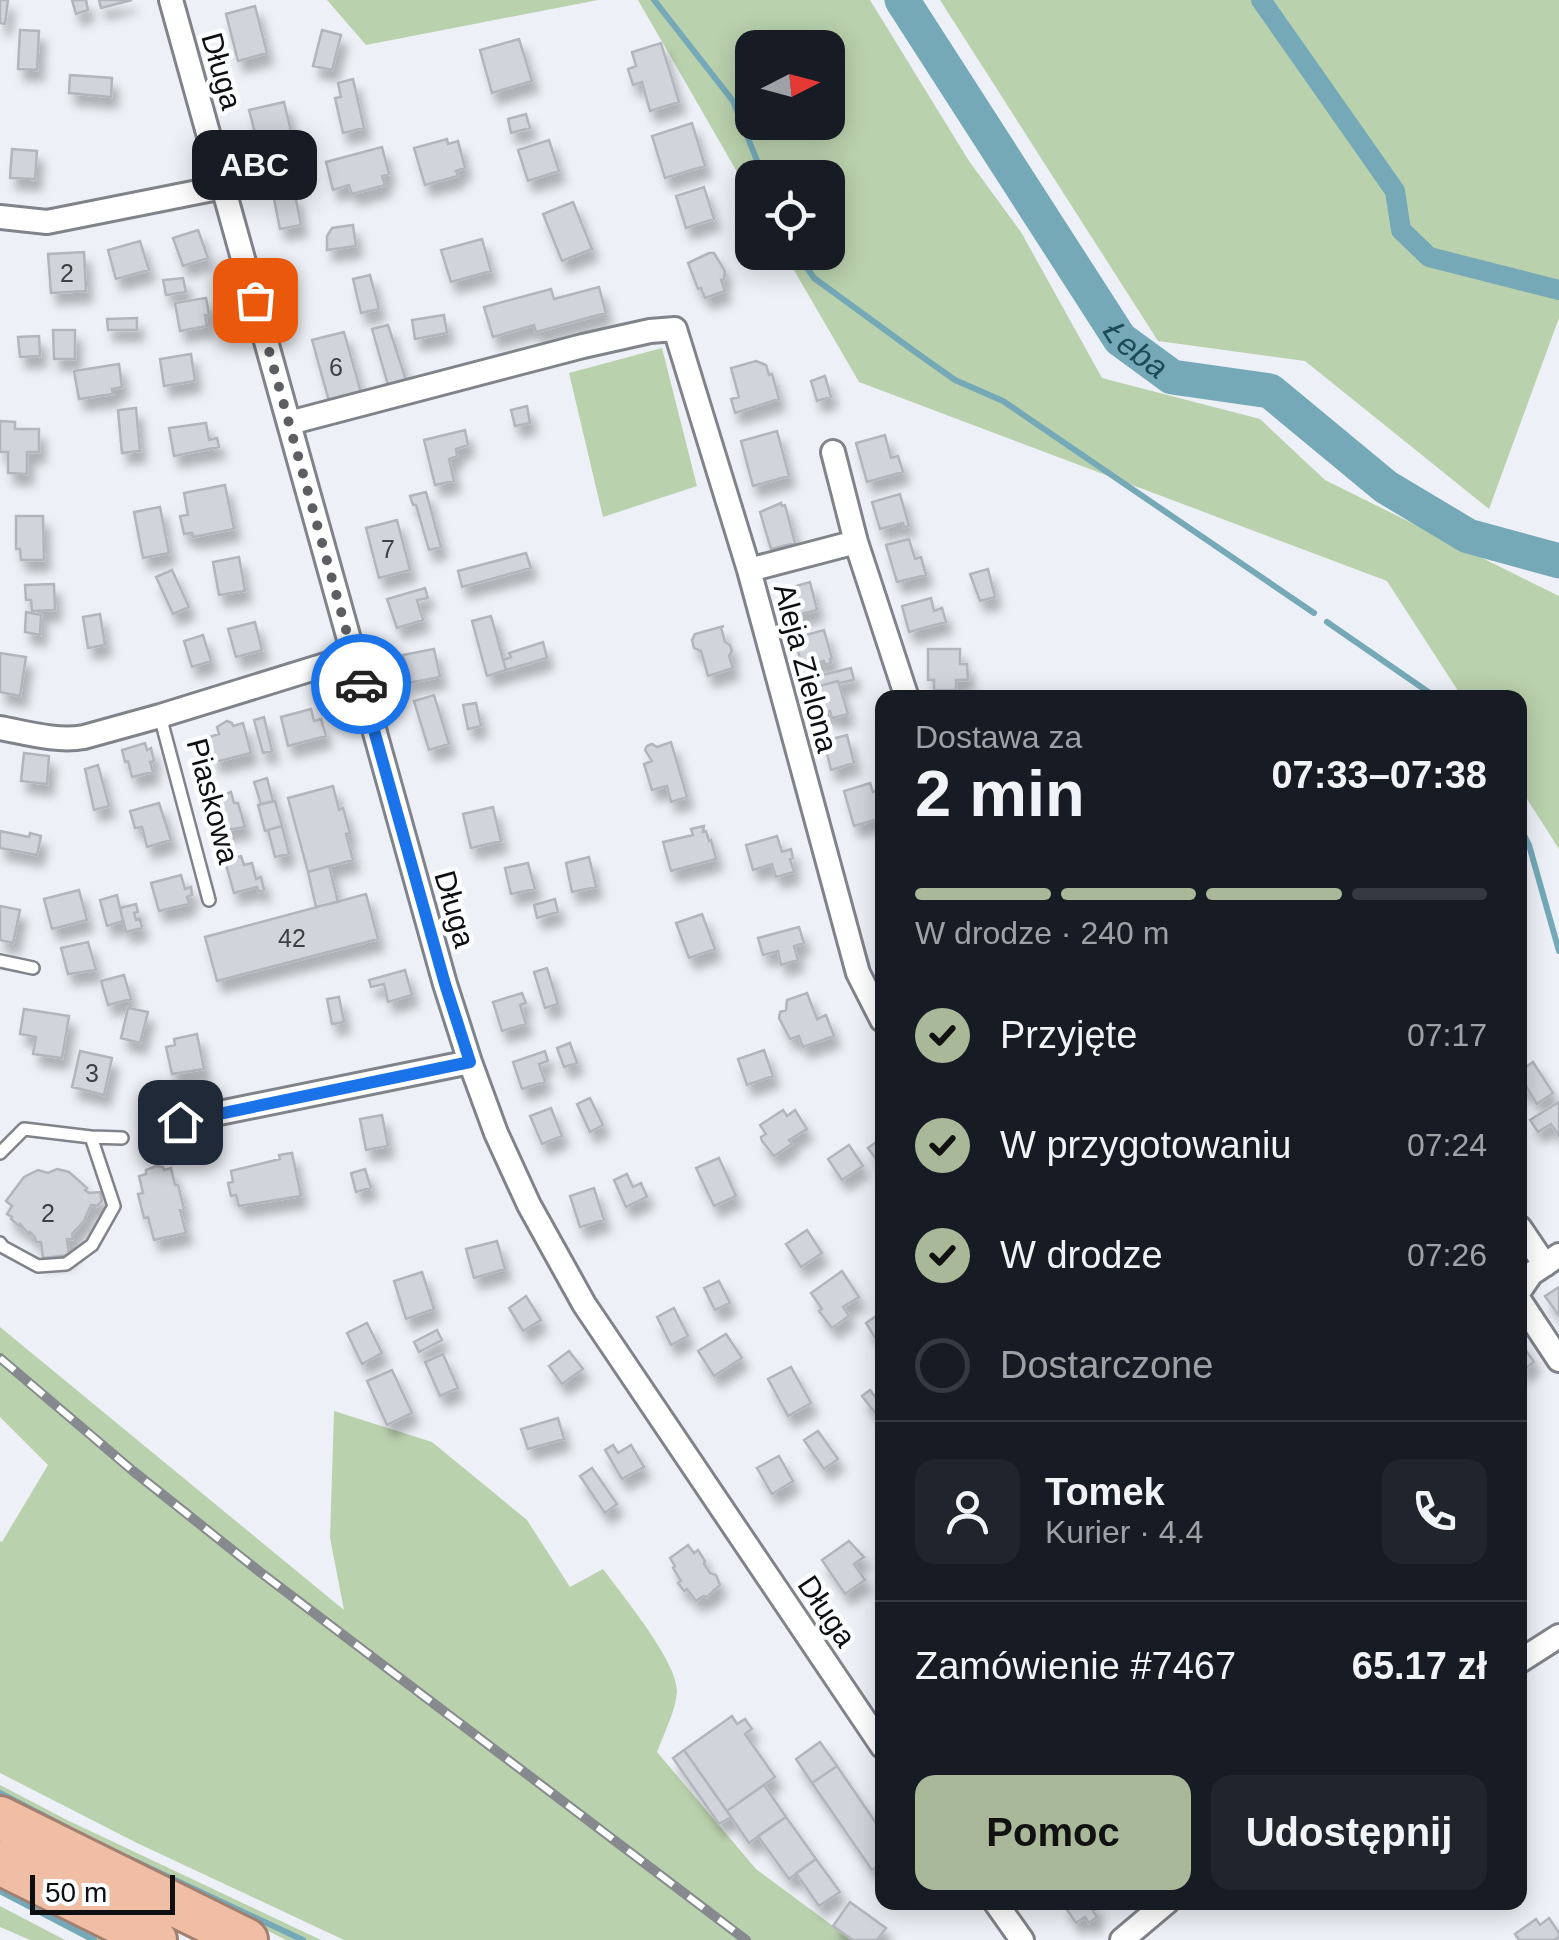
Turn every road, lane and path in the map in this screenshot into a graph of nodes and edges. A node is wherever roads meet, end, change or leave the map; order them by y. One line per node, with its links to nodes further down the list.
1 (171, 0): 2 (street, Długa)
2 (223, 187): 3 (street); 4 (street, Długa)
3 (0, 217)
4 (289, 423): 7 (street, Aleja Zielona); 8 (street, Długa)
5 (833, 452): 6 (street)
6 (856, 542): 7 (street); 9 (street)
7 (748, 570): 15 (street, Aleja Zielona)
8 (354, 656): 10 (street, Piaskowa); 16 (street, Długa)
9 (904, 690)
10 (160, 716): 11 (street, Piaskowa); 12 (lane, Piaskowa)
11 (0, 728)
12 (209, 900)
13 (0, 961): 14 (lane)
14 (33, 968)
15 (875, 1006)
16 (470, 1062): 17 (street); 29 (street, Długa)
17 (180, 1122)
18 (92, 1137): 19 (lane); 20 (lane); 22 (lane)
19 (122, 1138)
20 (0, 1153)
21 (1527, 1235): 23 (street)
22 (0, 1243)
23 (1552, 1260): 24 (street)
24 (1527, 1280)
25 (1527, 1312): 26 (street)
26 (1559, 1360)
27 (1559, 1636): 28 (street)
28 (1527, 1657)
29 (875, 1731)
30 (0, 1818): 35 (highway)
31 (0, 1864): 34 (highway)
32 (1001, 1910): 36 (street)
33 (1158, 1910): 37 (street)
34 (155, 1940)
35 (246, 1940)
36 (1022, 1940)
37 (1122, 1940)

